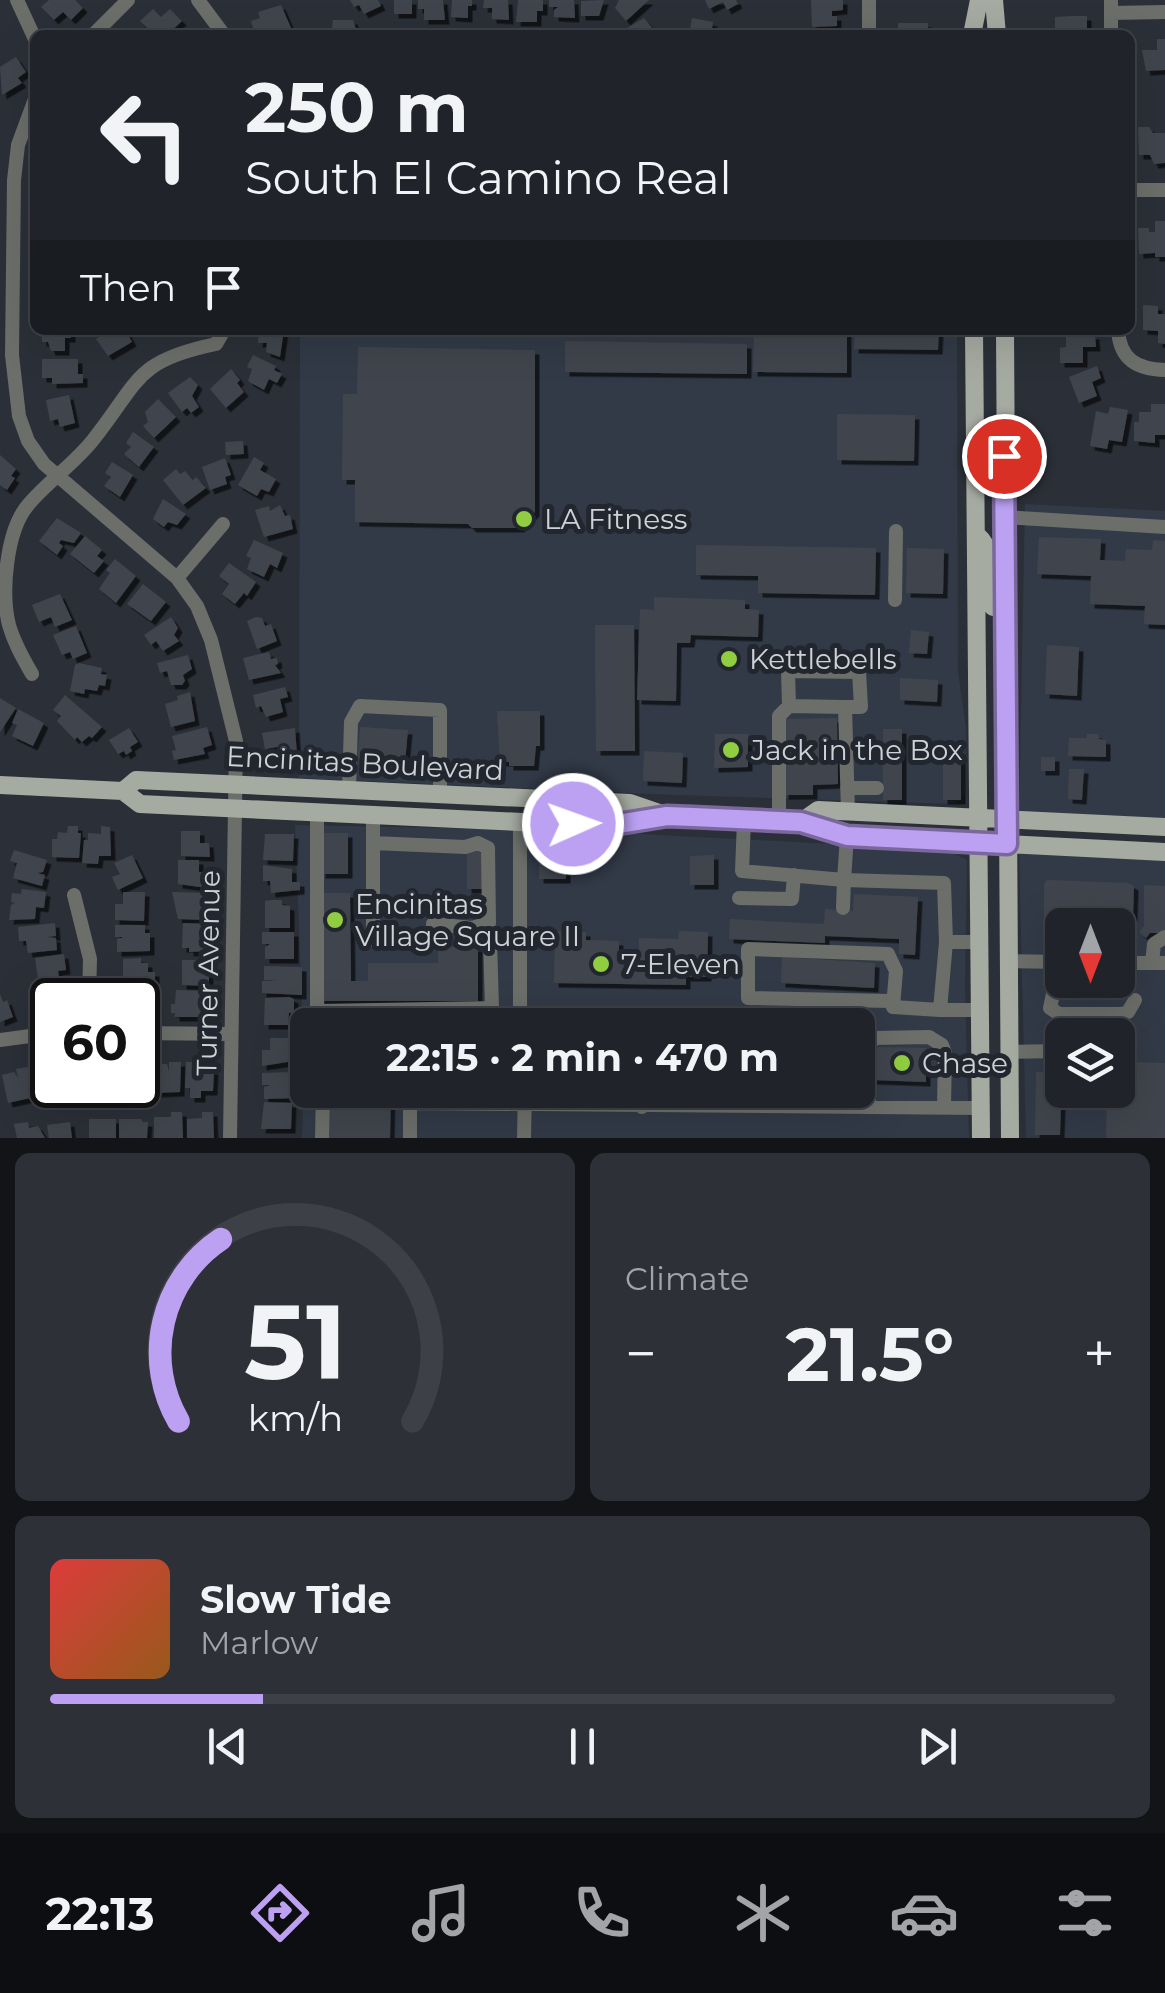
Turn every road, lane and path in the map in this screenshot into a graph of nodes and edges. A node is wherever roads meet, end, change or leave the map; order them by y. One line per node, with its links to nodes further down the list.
1 (17, 0): 9 (street)
2 (128, 0): 10 (street)
3 (198, 0): 11 (street)
4 (868, 0): 12 (street)
5 (979, 0): 13 (main road)
6 (994, 0): 14 (main road)
7 (1111, 7): 8 (street)
8 (1165, 12)
9 (30, 30)
10 (97, 30)
11 (220, 30)
12 (868, 30)
13 (973, 30)
14 (997, 30)
15 (30, 113): 18 (street)
16 (1135, 190): 17 (street)
17 (1165, 190)
18 (7, 229): 24 (street)
19 (221, 335): 24 (street)
20 (974, 335): 29 (main road)
21 (1005, 335): 25 (main road)
22 (1118, 335): 23 (street)
23 (1165, 370)
24 (56, 477): 30 (street); 33 (street)
25 (1004, 517): 27 (street); 32 (main road)
26 (223, 524): 30 (street)
27 (1165, 527)
28 (896, 531): 31 (street)
29 (976, 534): 32 (main road); 50 (main road)
30 (178, 578): 39 (street, Turner Avenue)
31 (895, 600)
32 (1005, 628): 51 (main road)
33 (32, 674)
34 (789, 706): 35 (street); 35 (street); 53 (street)
35 (845, 708): 36 (street)
36 (846, 750): 37 (street); 40 (street)
37 (877, 751)
38 (0, 785): 42 (main road, Encinitas Boulevard)
39 (235, 785): 42 (main road, Encinitas Boulevard); 43 (main road, Encinitas Boulevard); 45 (street, Turner Avenue)
40 (847, 788): 41 (street); 47 (street)
41 (877, 788)
42 (123, 790): 45 (main road, Encinitas Boulevard)
43 (349, 790): 44 (main road, Encinitas Boulevard); 44 (street)
44 (440, 794): 49 (main road, Encinitas Boulevard)
45 (235, 808): 46 (main road, Encinitas Boulevard); 84 (street, Turner Avenue)
46 (317, 812): 48 (main road, Encinitas Boulevard); 69 (street)
47 (848, 812): 50 (main road, Encinitas Boulevard); 55 (main road, Encinitas Boulevard)
48 (373, 815): 54 (main road, Encinitas Boulevard); 59 (street)
49 (667, 816): 52 (main road, Encinitas Boulevard); 54 (main road, Encinitas Boulevard)
50 (977, 818): 51 (main road, Encinitas Boulevard); 58 (main road)
51 (1007, 819): 56 (main road, Encinitas Boulevard); 60 (main road)
52 (744, 820): 53 (main road, Encinitas Boulevard); 62 (street)
53 (779, 821): 55 (main road, Encinitas Boulevard)
54 (520, 822): 80 (street)
55 (801, 822): 57 (main road, Encinitas Boulevard)
56 (1165, 827)
57 (847, 836): 58 (main road, Encinitas Boulevard); 63 (street)
58 (977, 842): 60 (main road, Encinitas Boulevard); 72 (main road)
59 (373, 844): 67 (street); 70 (street)
60 (1007, 844): 61 (main road, Encinitas Boulevard); 73 (main road)
61 (1165, 852)
62 (794, 875): 63 (street); 65 (street)
63 (844, 880): 66 (street); 71 (street)
64 (74, 895): 76 (street)
65 (738, 898)
66 (843, 908)
67 (433, 924)
68 (1165, 937): 75 (street)
69 (490, 940)
70 (384, 941)
71 (946, 942): 72 (street); 81 (street)
72 (978, 942): 82 (main road)
73 (1007, 961): 74 (street); 89 (main road)
74 (1045, 962)
75 (1159, 963)
76 (90, 978)
77 (1051, 998): 78 (street)
78 (1135, 1000)
79 (893, 1007): 79 (street); 81 (street)
80 (520, 1008)
81 (940, 1010): 82 (street)
82 (979, 1010): 95 (main road)
83 (160, 1033): 84 (street)
84 (231, 1034): 96 (street, Turner Avenue)
85 (30, 1036): 87 (street)
86 (875, 1038): 91 (street)
87 (0, 1040)
88 (1045, 1051): 89 (street)
89 (1008, 1052): 102 (main road)
90 (875, 1106): 91 (street)
91 (944, 1107): 95 (street)
92 (322, 1108): 97 (street)
93 (410, 1108): 98 (street)
94 (525, 1108): 99 (street)
95 (980, 1108): 100 (main road); 101 (main road)
96 (230, 1138)
97 (322, 1138)
98 (410, 1138)
99 (524, 1138)
100 (981, 1138)
101 (998, 1138)
102 (1010, 1138)

